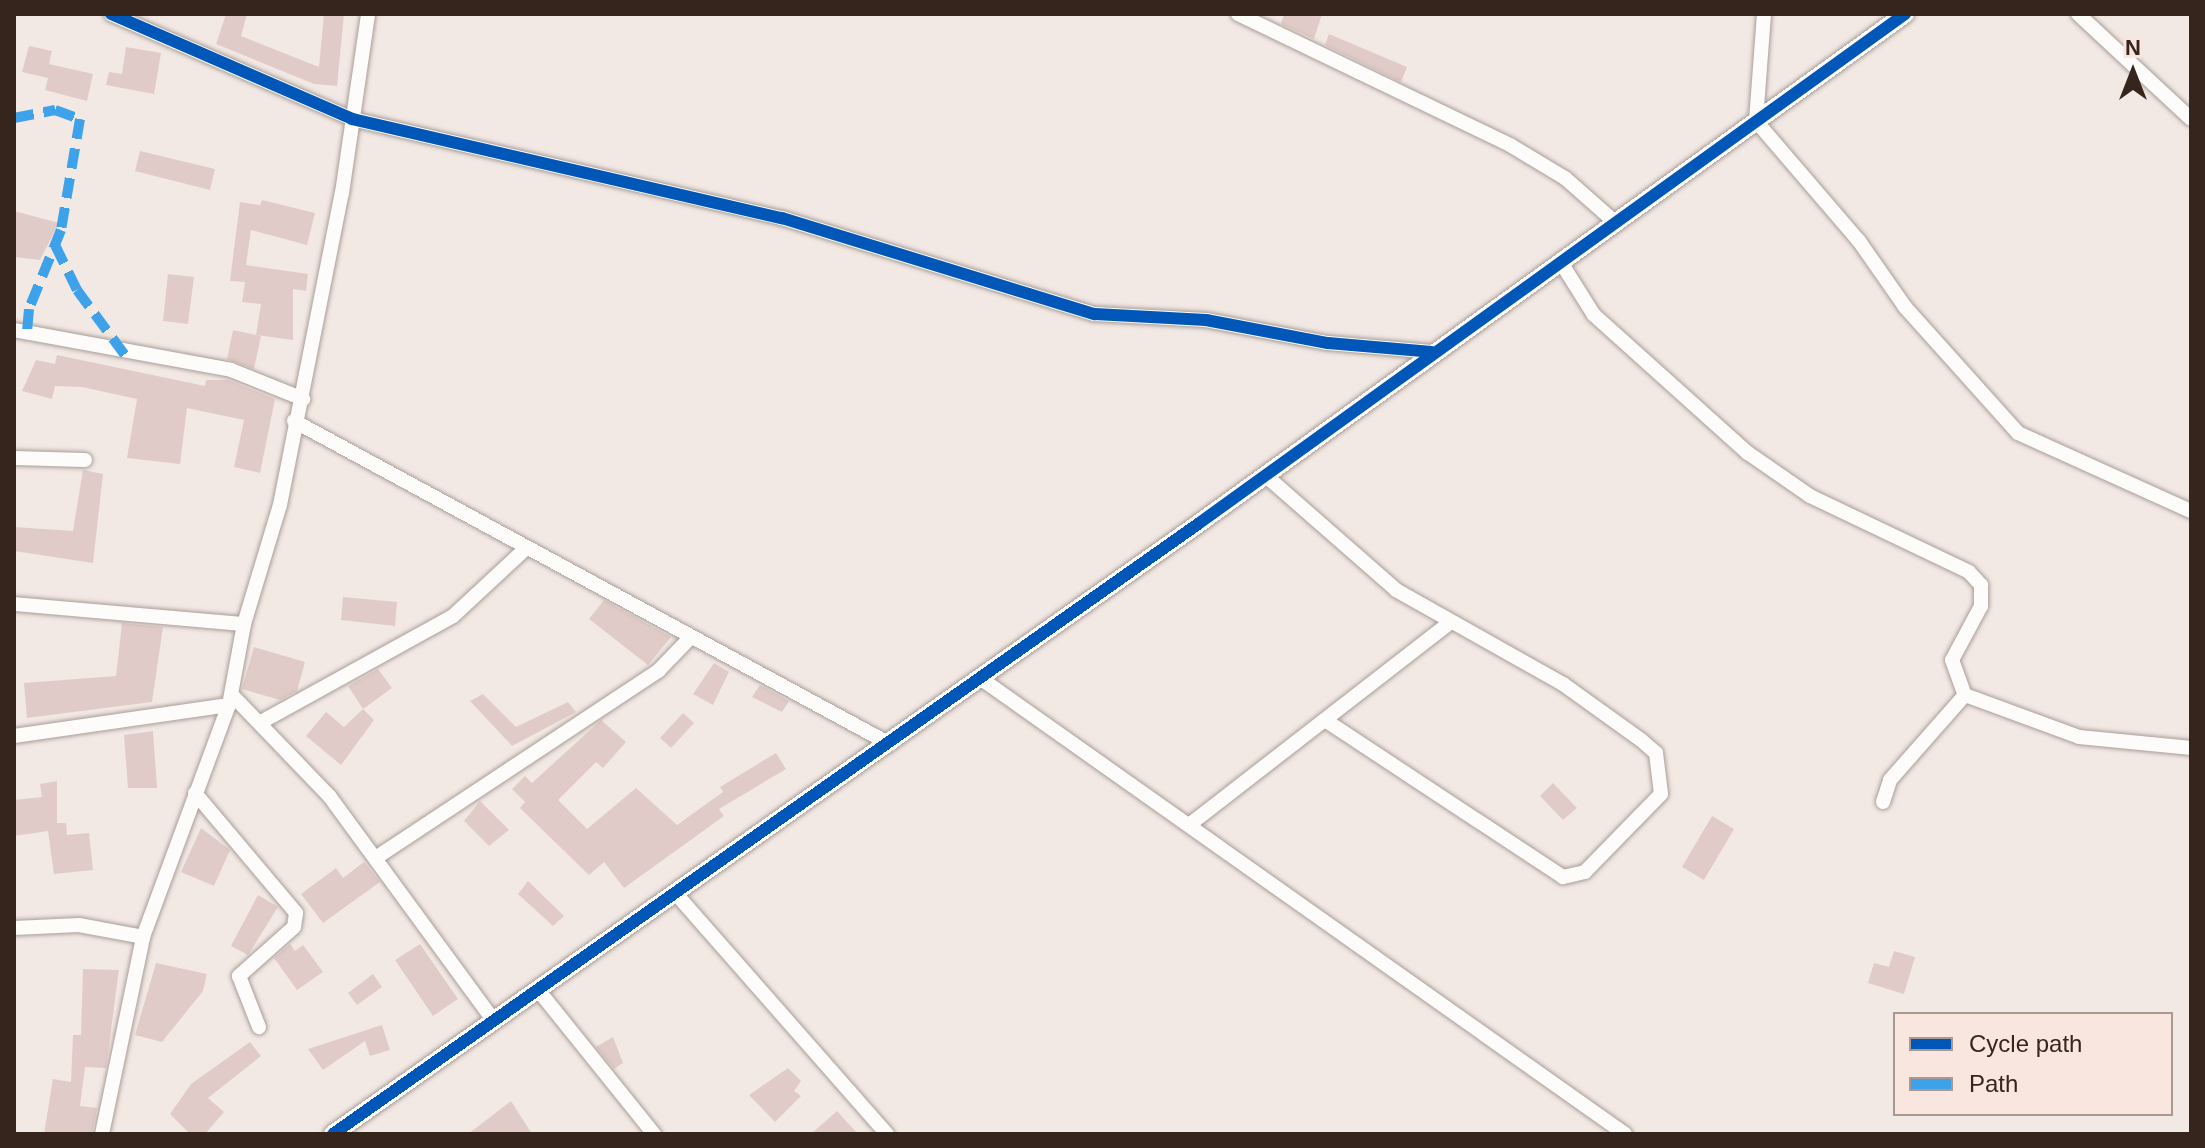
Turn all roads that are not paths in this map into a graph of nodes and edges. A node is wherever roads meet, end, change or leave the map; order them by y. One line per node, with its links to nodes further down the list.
1 (111, 14): 7 (street)
2 (368, 14): 7 (street)
3 (1238, 14): 10 (street)
4 (1764, 14): 9 (street)
5 (1905, 14): 9 (street)
6 (2078, 14): 8 (street)
7 (352, 119): 13 (street); 14 (street)
8 (2191, 119)
9 (1756, 121): 10 (street); 19 (street)
10 (1616, 223): 11 (street)
11 (1560, 261): 13 (street); 26 (street)
12 (14, 330): 14 (street)
13 (1432, 352): 18 (street)
14 (303, 399): 15 (street)
15 (294, 421): 20 (street); 23 (street)
16 (14, 458): 17 (street)
17 (85, 460)
18 (1266, 476): 22 (street); 25 (street)
19 (2191, 511)
20 (525, 549): 24 (street); 28 (street)
21 (14, 604): 23 (street)
22 (1451, 622): 29 (street); 29 (street)
23 (244, 624): 27 (street)
24 (690, 638): 31 (street); 36 (street)
25 (980, 678): 31 (street); 35 (street)
26 (1965, 695): 32 (street); 34 (street)
27 (231, 700): 28 (street); 30 (street); 33 (street)
28 (263, 721): 36 (street)
29 (1326, 721): 35 (street)
30 (14, 736)
31 (890, 744): 37 (street)
32 (2191, 748)
33 (195, 793): 39 (street); 42 (street)
34 (1883, 802)
35 (1189, 825): 47 (street)
36 (377, 857): 41 (street)
37 (676, 894): 40 (street); 46 (street)
38 (14, 928): 39 (street)
39 (143, 937): 43 (street)
40 (539, 991): 41 (street); 45 (street)
41 (492, 1018): 44 (street)
42 (259, 1027)
43 (102, 1134)
44 (333, 1134)
45 (654, 1134)
46 (887, 1134)
47 (1625, 1134)

